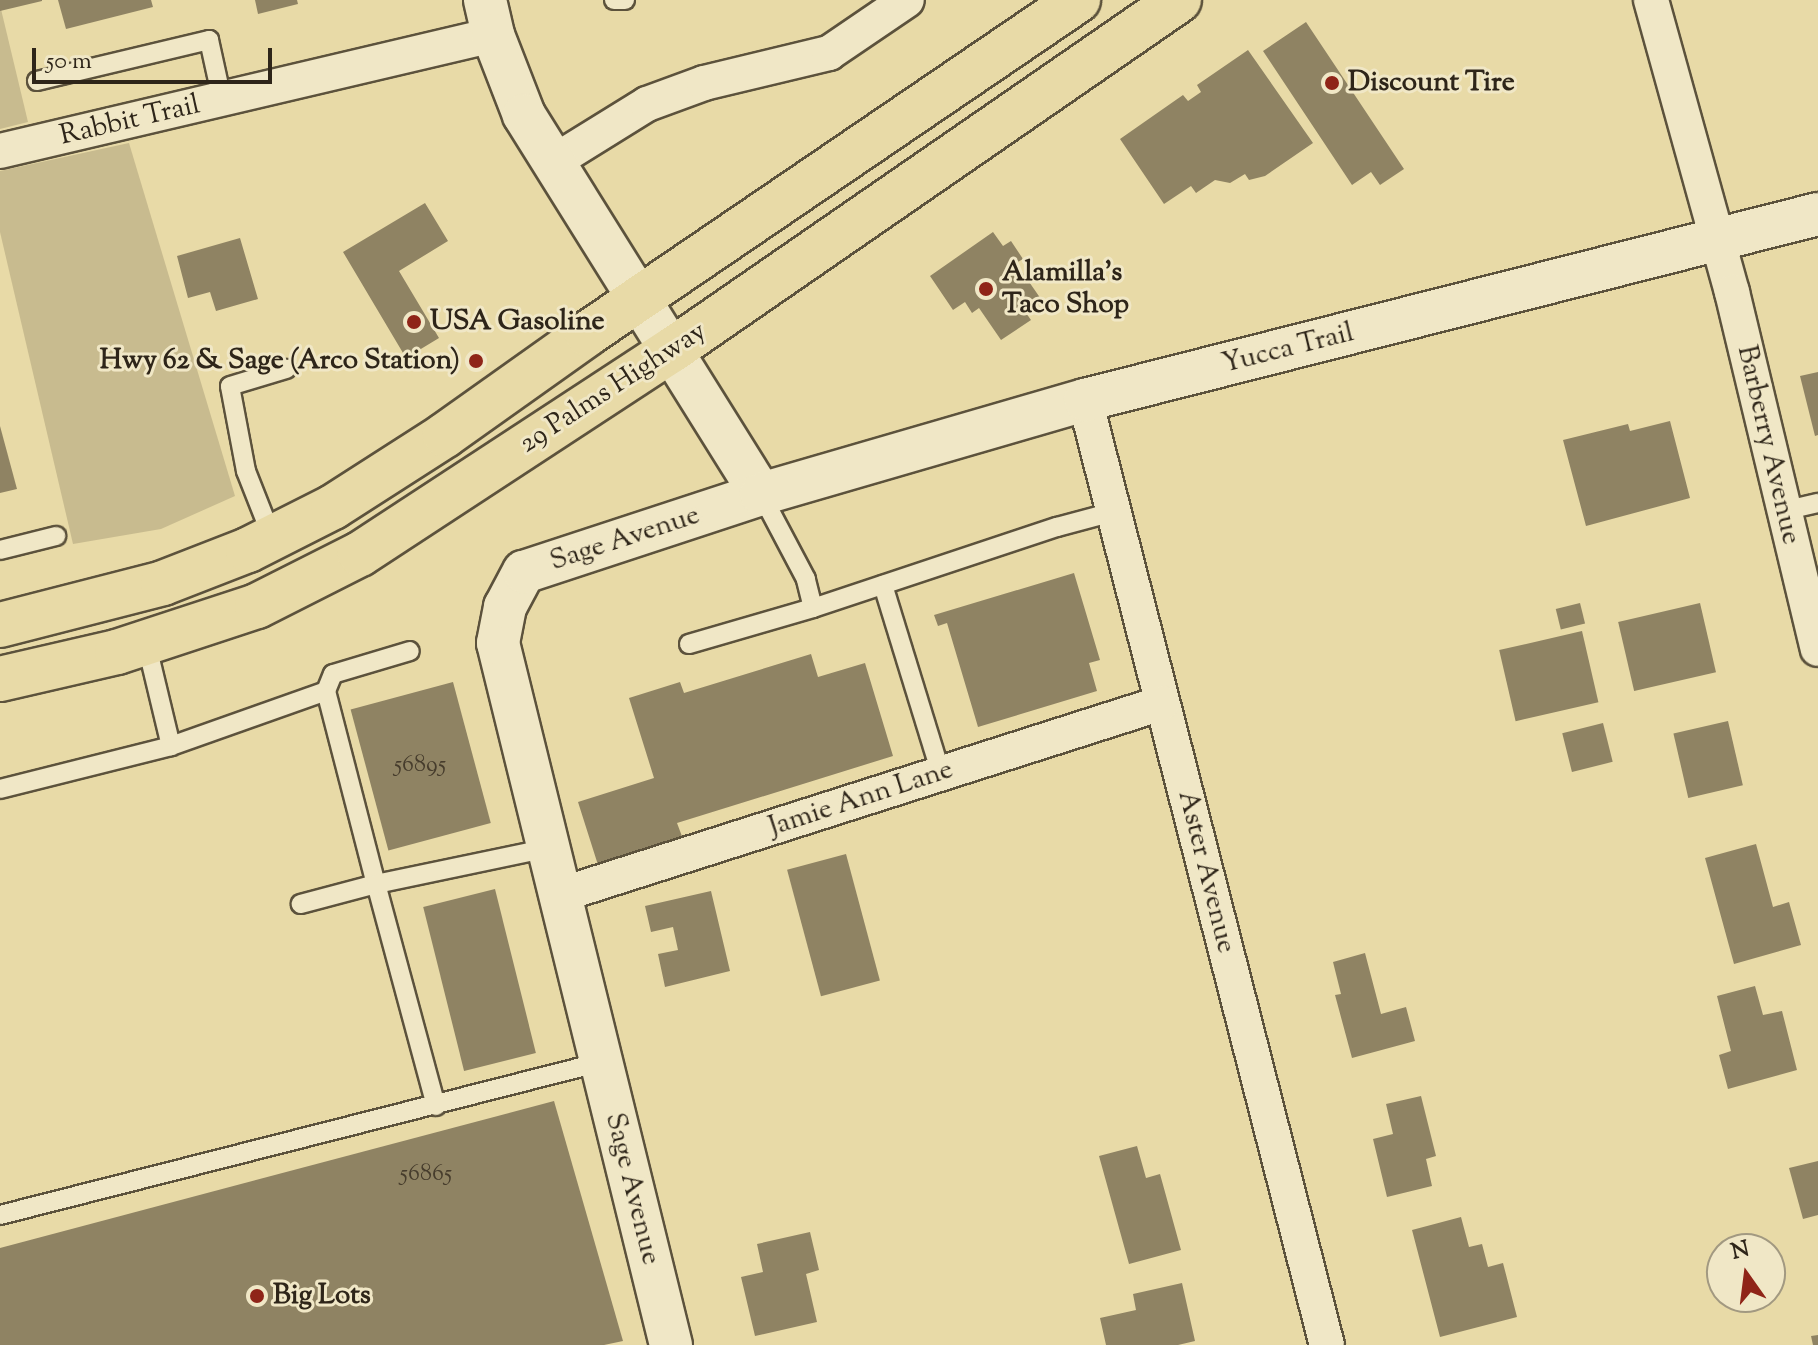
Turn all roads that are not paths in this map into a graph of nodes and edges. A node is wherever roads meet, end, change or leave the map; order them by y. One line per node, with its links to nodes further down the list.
1 (614, 0): 2 (lane)
2 (625, 0)
3 (907, 0): 11 (street)
4 (1078, 0): 14 (main road, 29 Palms Highway)
5 (1179, 0): 15 (main road, 29 Palms Highway)
6 (1651, 0): 13 (street, Barberry Avenue)
7 (489, 18): 9 (street, Rabbit Trail); 11 (street)
8 (37, 81): 9 (lane)
9 (222, 99): 10 (street, Rabbit Trail)
10 (0, 151)
11 (555, 161): 14 (street)
12 (1818, 214): 13 (street, Yucca Trail)
13 (1716, 241): 17 (street, Yucca Trail); 20 (street, Barberry Avenue)
14 (640, 300): 15 (street); 23 (main road, 29 Palms Highway)
15 (672, 350): 18 (street); 28 (main road, 29 Palms Highway)
16 (286, 369): 23 (lane)
17 (1085, 400): 18 (street, Yucca Trail); 21 (street, Aster Avenue)
18 (761, 494): 26 (lane); 38 (street, Sage Avenue)
19 (1818, 503): 20 (lane)
20 (1783, 511): 30 (street, Barberry Avenue)
21 (1113, 512): 25 (lane); 34 (street, Aster Avenue)
22 (56, 536): 24 (lane)
23 (272, 537): 27 (main road, 29 Palms Highway)
24 (0, 550)
25 (883, 585): 26 (lane); 36 (lane)
26 (813, 608): 29 (lane)
27 (2, 617)
28 (146, 642): 32 (main road, 29 Palms Highway); 35 (lane)
29 (689, 644)
30 (1818, 649)
31 (410, 651): 33 (lane)
32 (0, 679)
33 (326, 691): 35 (lane); 39 (lane)
34 (1162, 703): 36 (street, Jamie Ann Lane); 46 (street, Aster Avenue)
35 (171, 746): 37 (lane)
36 (941, 774): 40 (street, Jamie Ann Lane)
37 (0, 789)
38 (549, 848): 39 (lane); 40 (street, Sage Avenue)
39 (376, 884): 41 (lane); 43 (lane)
40 (560, 895): 42 (street, Sage Avenue)
41 (301, 904)
42 (601, 1062): 43 (lane); 45 (street, Sage Avenue)
43 (436, 1106): 44 (lane)
44 (0, 1215)
45 (662, 1343)
46 (1327, 1345)

